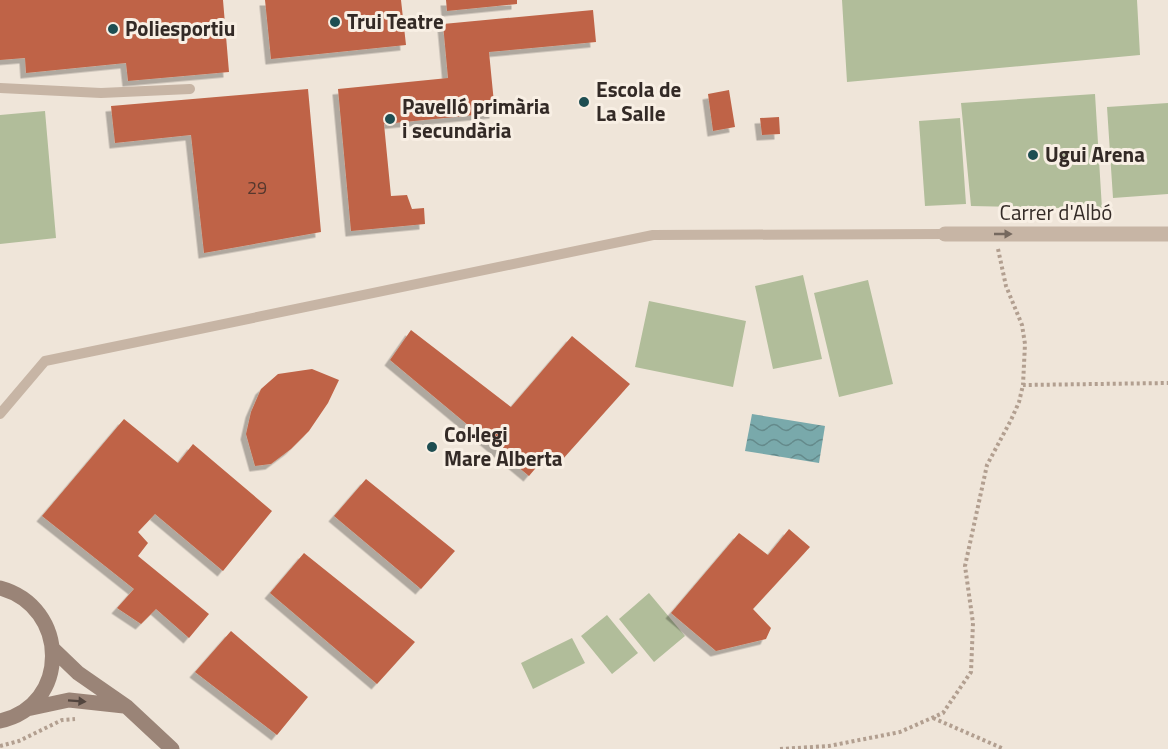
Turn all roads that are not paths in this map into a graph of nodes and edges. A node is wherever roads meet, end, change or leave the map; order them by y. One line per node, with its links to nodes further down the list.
1 (0, 88): 2 (lane)
2 (190, 89)
3 (945, 234): 4 (street, Carrer d'Albó, one-way to 4); 5 (lane)
4 (1168, 234)
5 (0, 414)
6 (0, 588): 7 (street)
7 (53, 649): 8 (street); 9 (street)
8 (127, 707): 9 (street, one-way to 8); 11 (street)
9 (27, 709): 10 (street)
10 (0, 721)
11 (172, 749)

